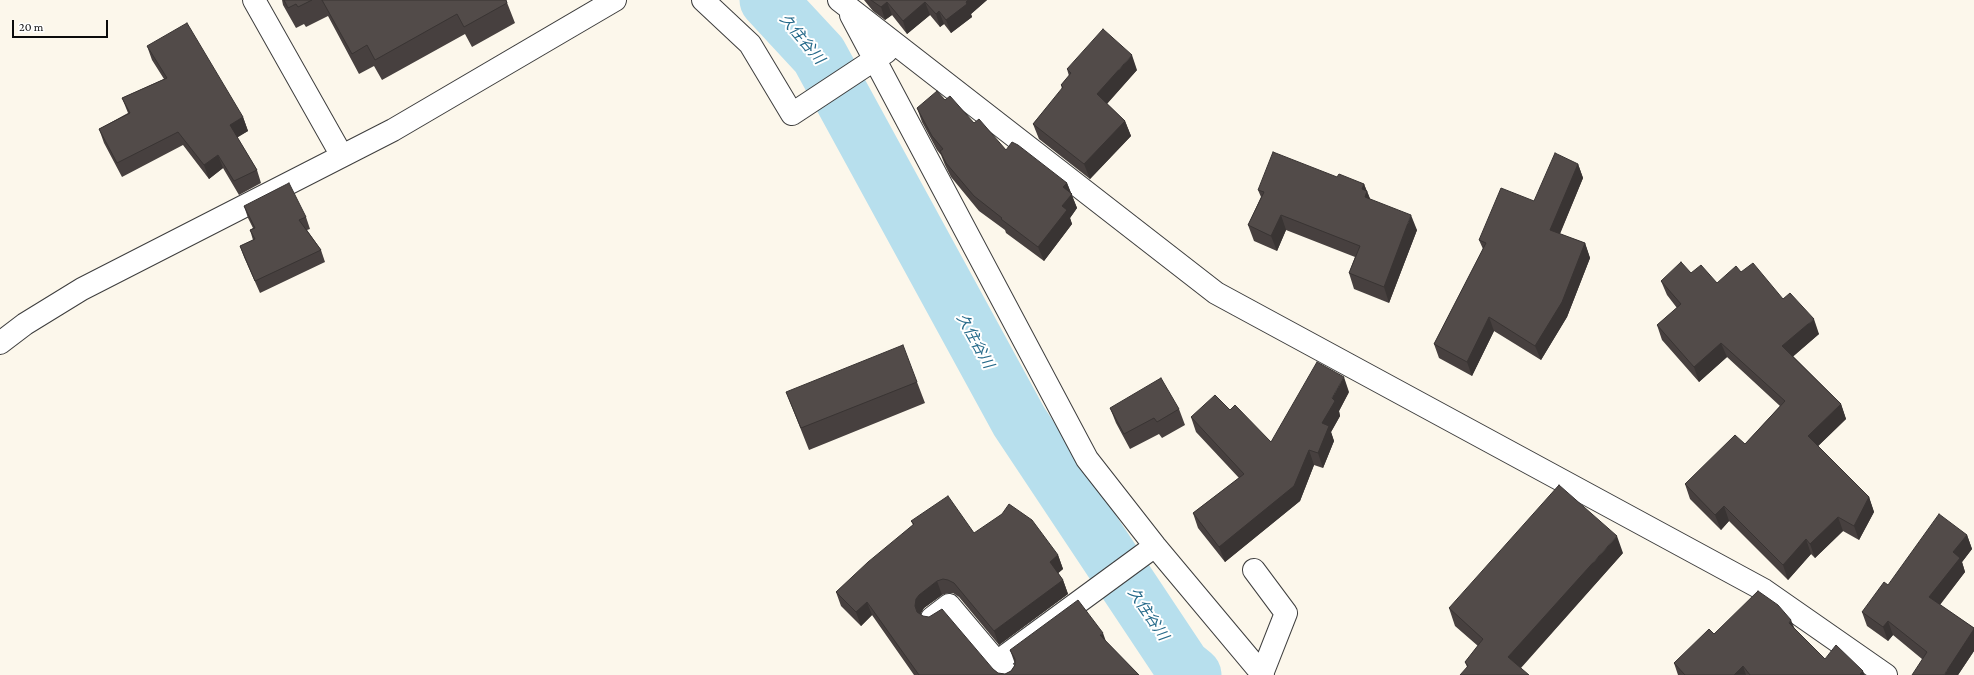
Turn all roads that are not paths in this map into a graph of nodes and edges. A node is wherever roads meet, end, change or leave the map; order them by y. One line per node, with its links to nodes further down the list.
1 (254, 0): 7 (street)
2 (615, 0): 7 (street)
3 (703, 0): 6 (street)
4 (844, 4): 5 (street); 6 (street)
5 (897, 45): 6 (street); 14 (street)
6 (874, 58): 9 (street)
7 (342, 156): 8 (street)
8 (0, 343)
9 (1149, 550): 12 (street); 13 (street)
10 (1254, 570): 13 (street)
11 (932, 618): 12 (street)
12 (1003, 668)
13 (1262, 674)
14 (1886, 675)

